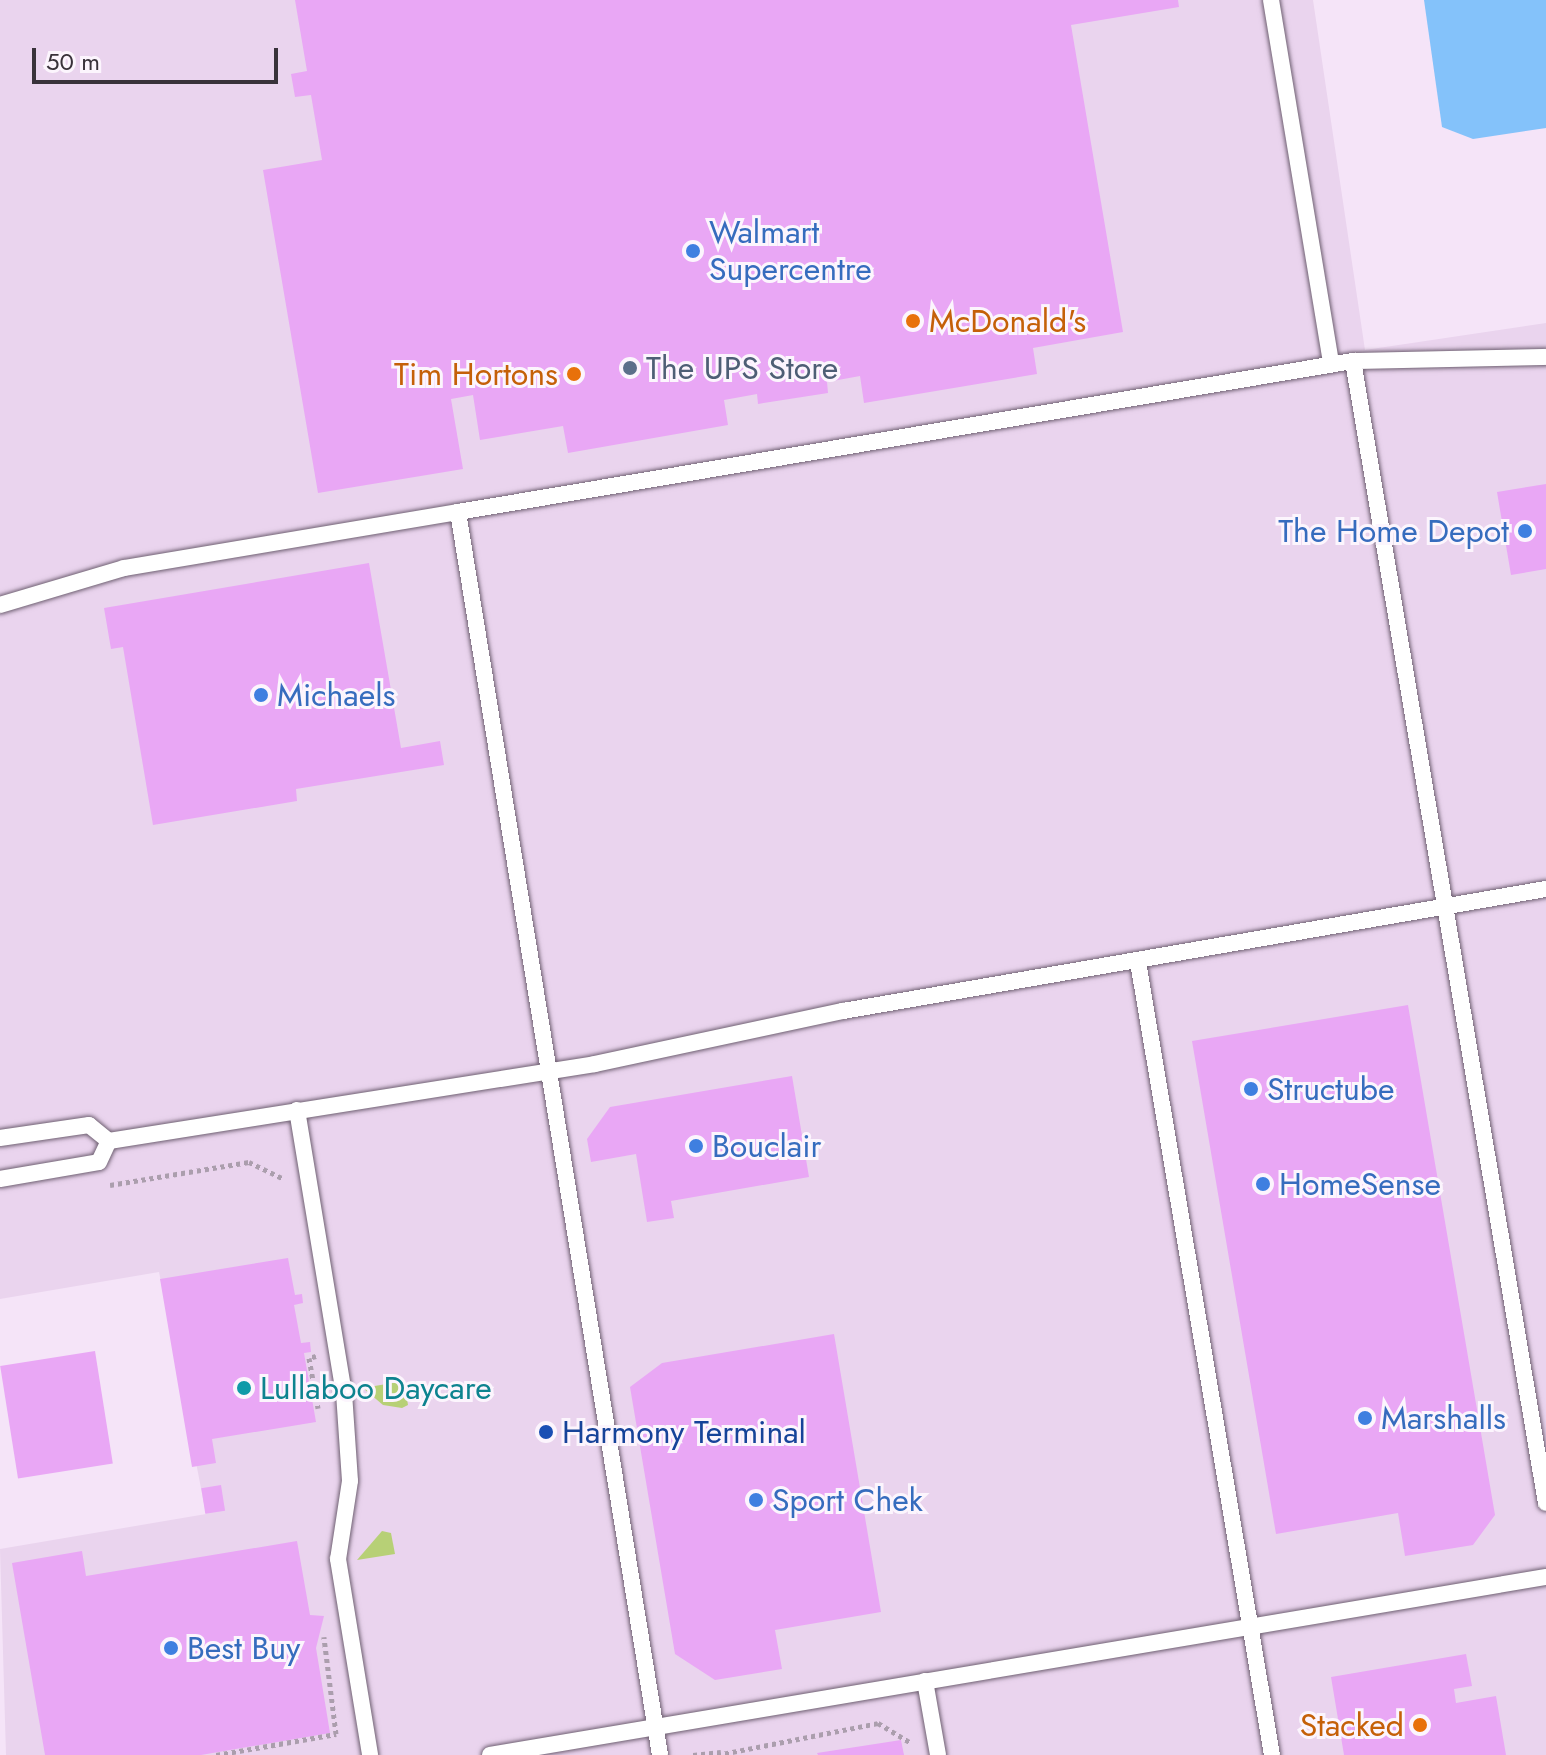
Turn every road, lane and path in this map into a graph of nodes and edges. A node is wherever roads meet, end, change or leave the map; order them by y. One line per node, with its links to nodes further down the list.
1 (1271, 0): 4 (lane)
2 (1546, 357): 3 (lane)
3 (1353, 361): 4 (lane); 8 (lane)
4 (1331, 364): 5 (lane)
5 (458, 512): 6 (lane); 10 (lane)
6 (0, 605)
7 (1546, 889): 8 (lane)
8 (1445, 908): 9 (lane); 17 (lane)
9 (1138, 962): 10 (lane); 20 (lane)
10 (548, 1070): 11 (lane); 22 (lane)
11 (297, 1110): 13 (lane); 25 (lane)
12 (0, 1138): 13 (lane)
13 (109, 1141): 14 (lane)
14 (0, 1179)
15 (288, 1184): 16 (path)
16 (104, 1186)
17 (1546, 1503)
18 (1546, 1577): 20 (lane)
19 (326, 1620): 24 (path)
20 (1249, 1628): 21 (lane); 31 (lane)
21 (925, 1681): 22 (lane); 30 (lane)
22 (656, 1726): 26 (lane); 27 (lane)
23 (719, 1754): 28 (path); 29 (path)
24 (216, 1755)
25 (370, 1755)
26 (490, 1755)
27 (660, 1755)
28 (693, 1755)
29 (913, 1755)
30 (938, 1755)
31 (1272, 1755)

